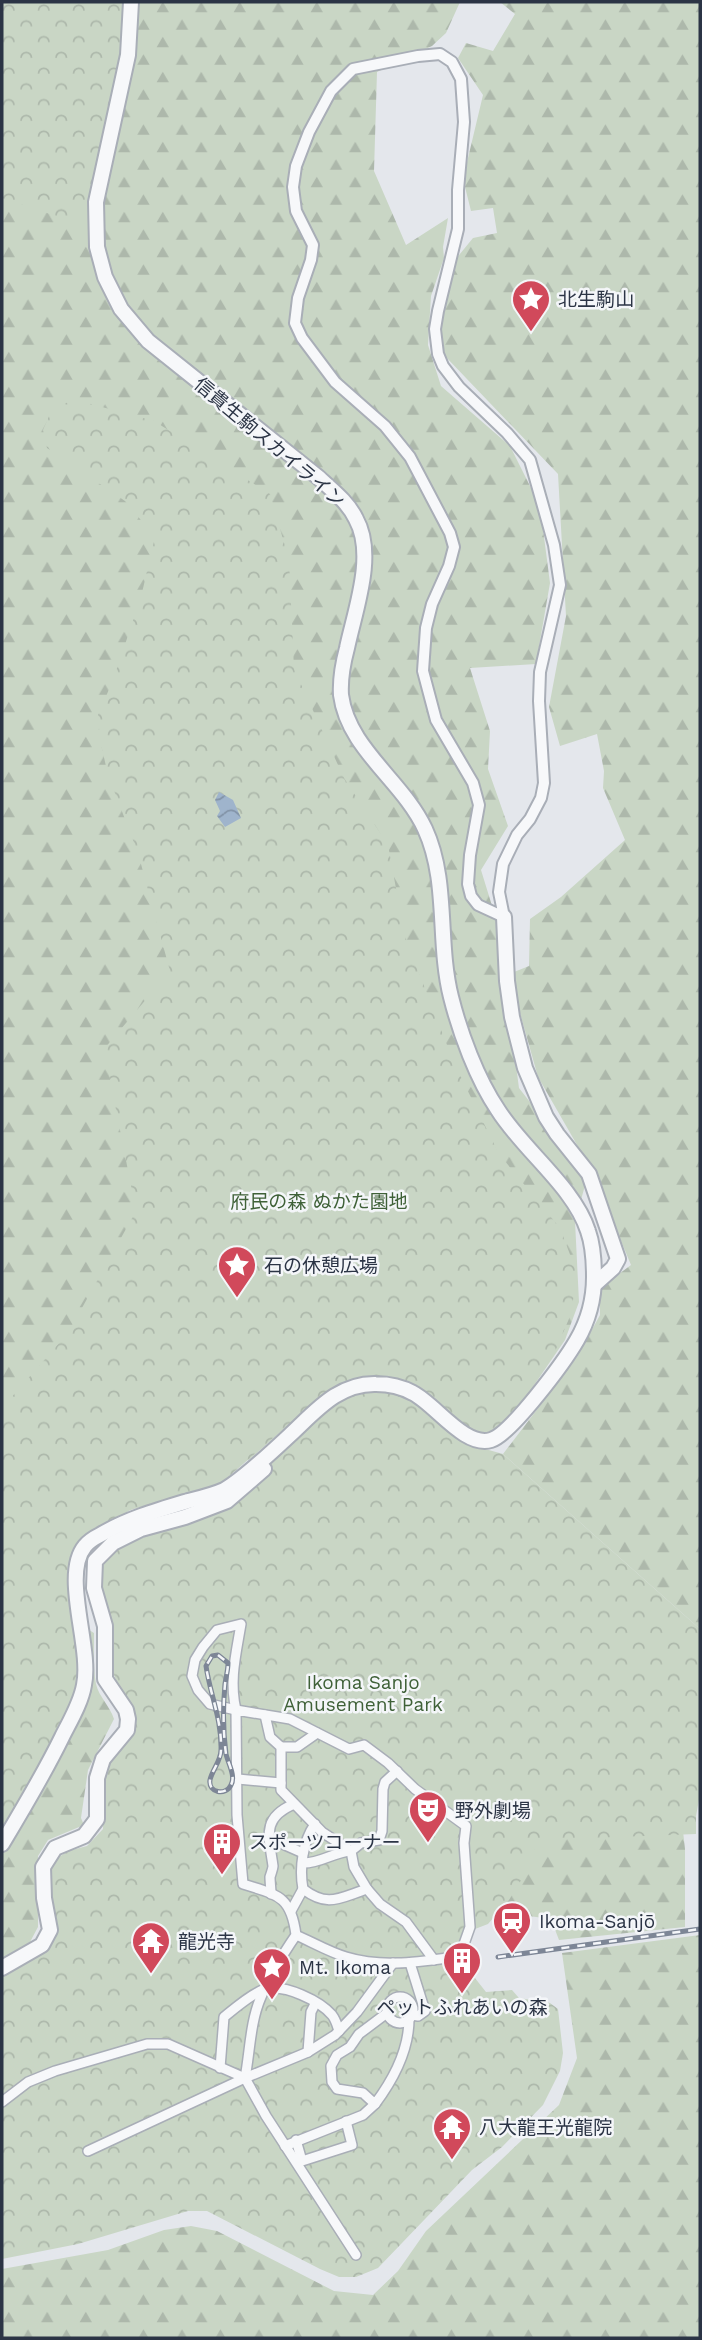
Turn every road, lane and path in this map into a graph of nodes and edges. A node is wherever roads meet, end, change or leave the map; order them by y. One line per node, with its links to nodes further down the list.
1 (131, 2): 3 (street, 信貴生駒スカイライン)
2 (504, 917): 2 (street); 3 (street)
3 (594, 1286): 4 (street, 信貴生駒スカイライン)
4 (290, 1436): 15 (street, 信貴生駒スカイライン); 26 (street)
5 (236, 1710): 5 (street); 6 (street); 10 (street)
6 (265, 1715): 7 (street); 8 (street)
7 (317, 1733): 8 (street); 9 (street)
8 (281, 1746): 11 (street)
9 (397, 1771): 16 (street); 23 (street)
10 (238, 1779): 11 (street); 20 (street)
11 (281, 1783): 12 (street)
12 (294, 1804): 13 (street); 14 (street)
13 (315, 1824): 16 (street); 17 (street)
14 (270, 1839): 17 (street); 20 (street)
15 (2, 1844)
16 (351, 1851): 17 (street); 19 (street)
17 (303, 1858): 18 (street)
18 (303, 1889): 19 (street); 21 (street)
19 (367, 1889): 23 (street)
20 (271, 1894): 21 (street)
21 (291, 1911): 22 (street)
22 (296, 1935): 24 (street); 27 (street)
23 (434, 1959): 25 (street)
24 (393, 1963): 25 (street); 31 (street)
25 (410, 1963): 30 (street)
26 (2, 1968)
27 (265, 1989): 28 (street); 33 (street); 34 (street)
28 (315, 2004): 31 (street); 32 (street)
29 (387, 2013): 30 (street); 30 (street); 36 (street)
30 (410, 2017): 36 (street)
31 (339, 2031): 32 (street)
32 (308, 2052): 34 (street)
33 (220, 2068): 34 (street); 35 (street)
34 (245, 2078): 39 (street); 40 (street)
35 (2, 2102)
36 (375, 2104): 37 (street)
37 (346, 2121): 38 (street); 38 (street)
38 (296, 2140): 39 (street)
39 (285, 2146): 41 (street)
40 (88, 2151)
41 (356, 2255)

